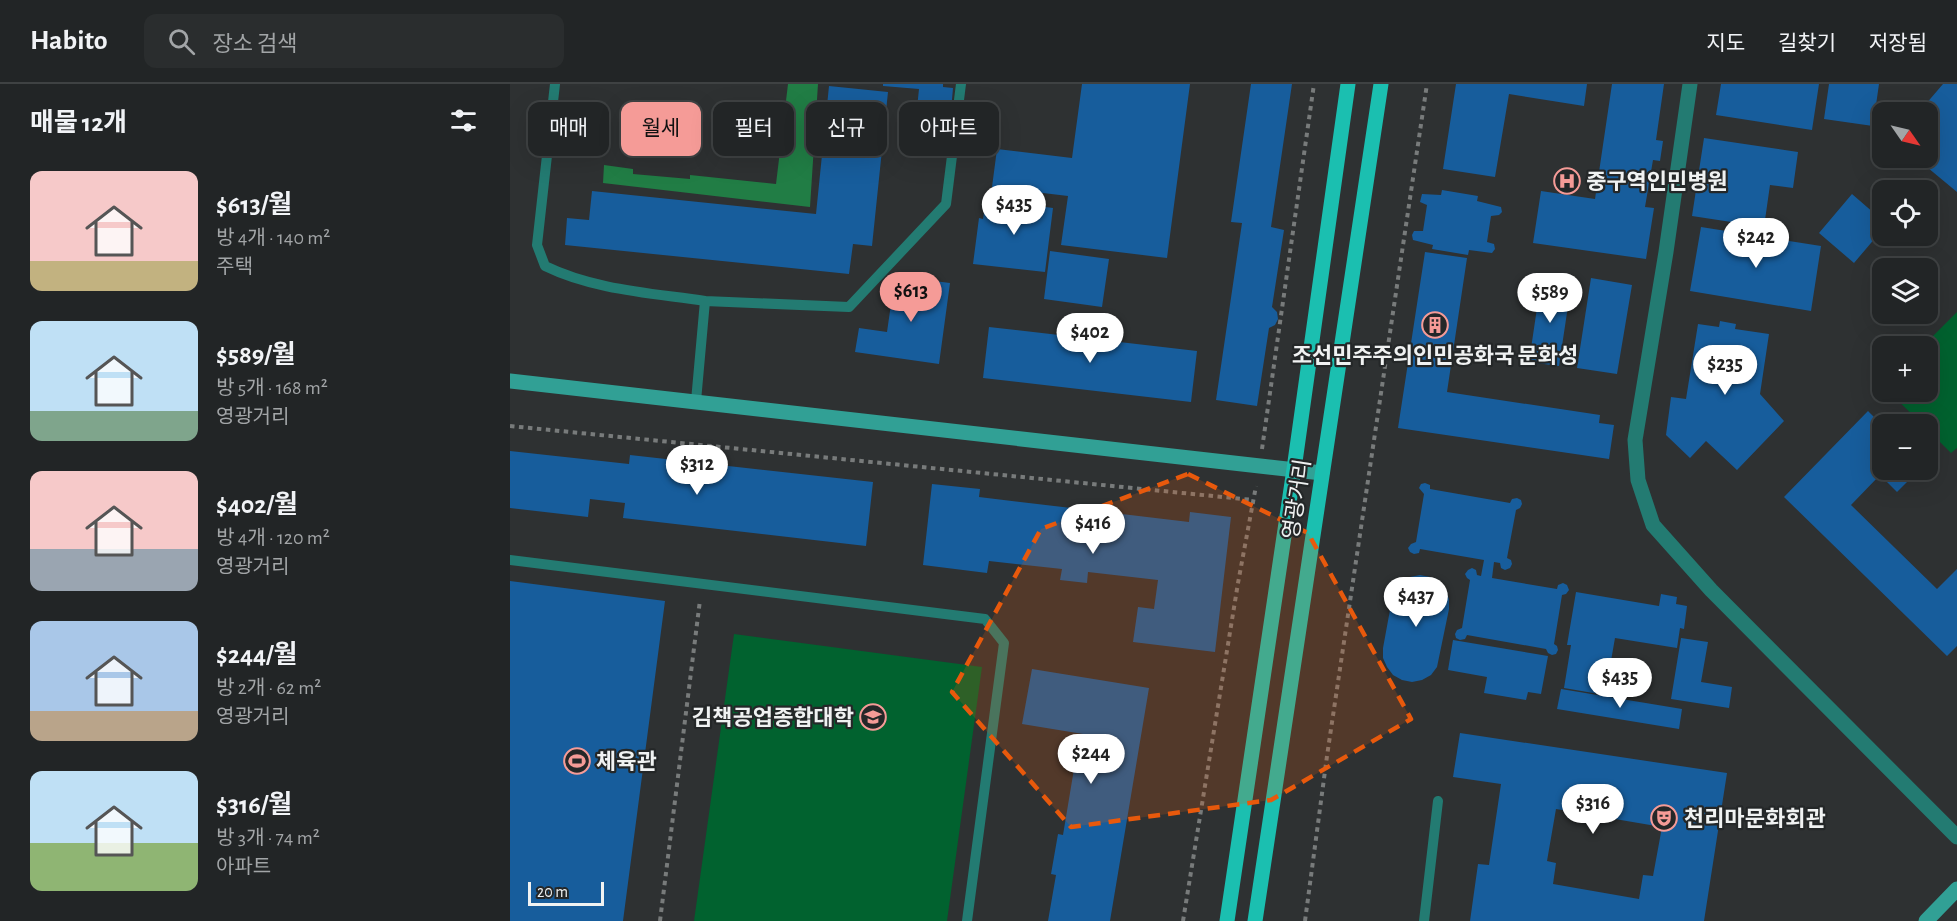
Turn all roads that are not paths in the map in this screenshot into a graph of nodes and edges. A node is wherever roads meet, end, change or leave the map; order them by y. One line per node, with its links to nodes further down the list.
1 (555, 84): 6 (lane)
2 (961, 84): 6 (lane)
3 (1348, 84): 9 (main road, 영광거리)
4 (1381, 84): 10 (main road, 영광거리)
5 (1690, 84): 13 (street)
6 (705, 301): 8 (lane)
7 (510, 381): 8 (street)
8 (696, 401): 9 (street)
9 (1294, 469): 10 (street); 16 (main road, 영광거리)
10 (1322, 472): 17 (main road, 영광거리)
11 (510, 560): 15 (lane)
12 (1438, 801): 18 (lane)
13 (1957, 837)
14 (1957, 889): 19 (street)
15 (967, 921)
16 (1227, 921)
17 (1255, 921)
18 (1424, 921)
19 (1926, 921)

